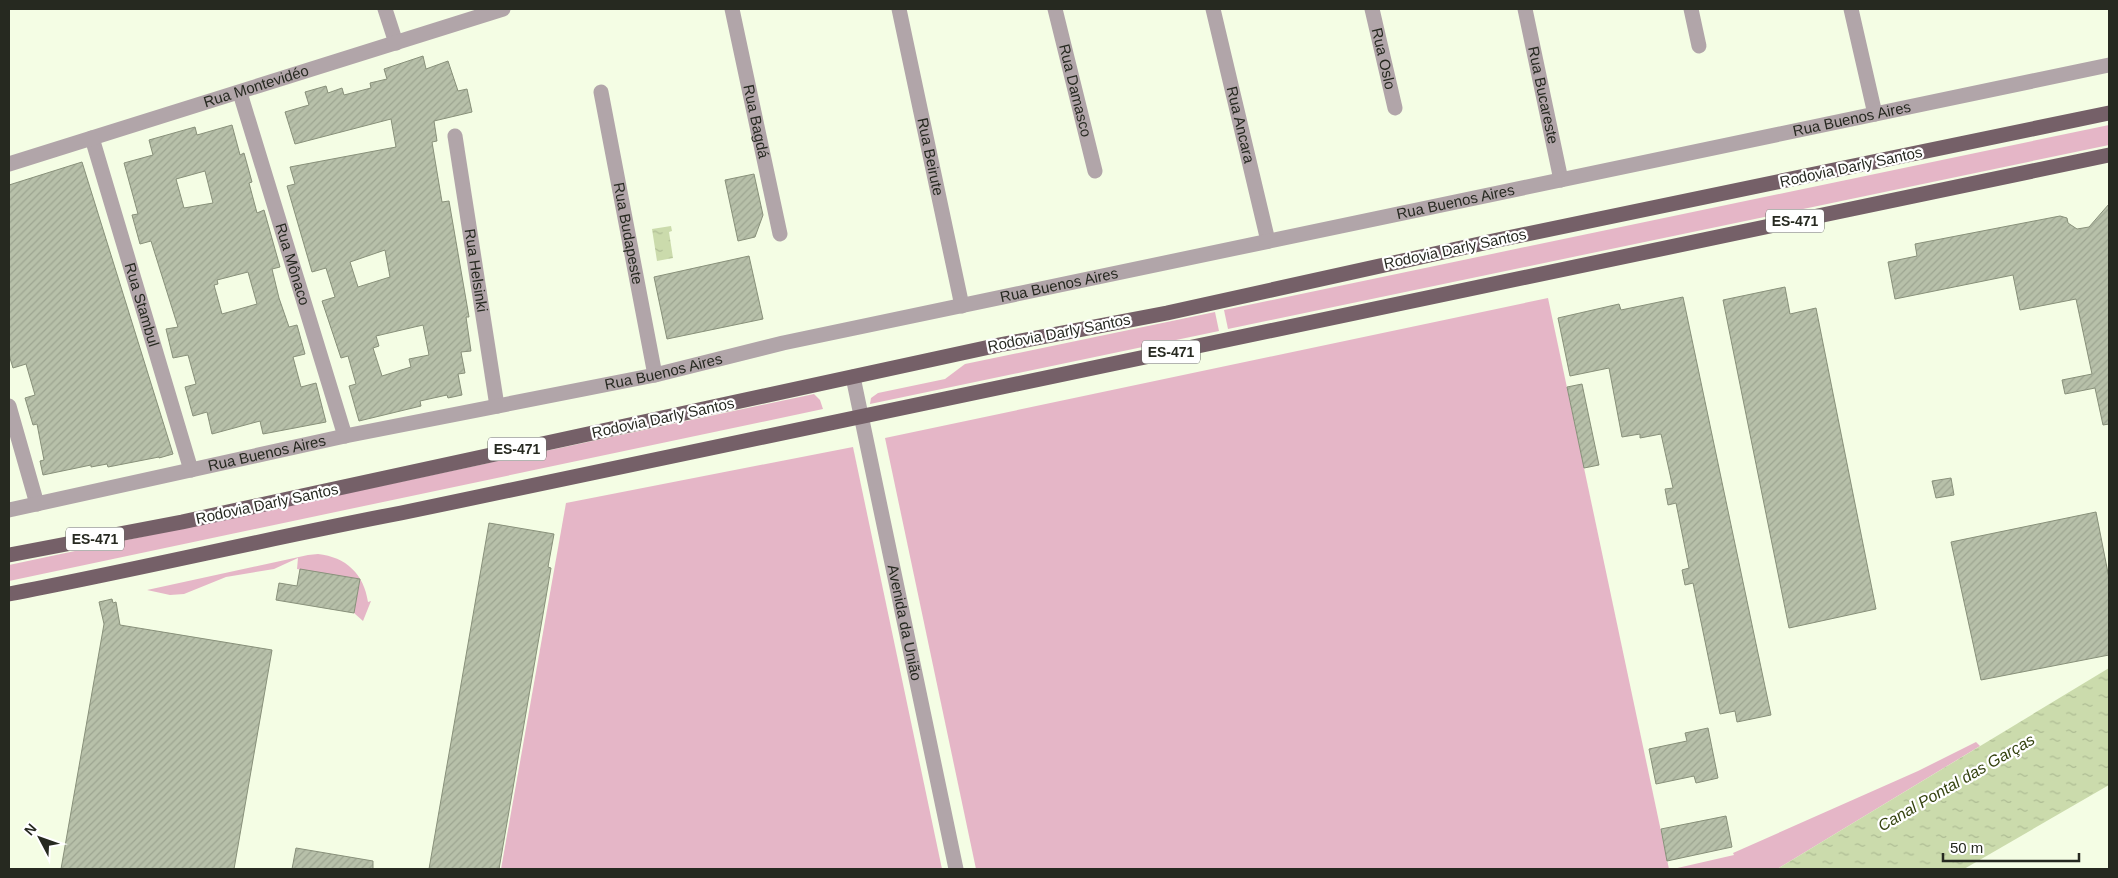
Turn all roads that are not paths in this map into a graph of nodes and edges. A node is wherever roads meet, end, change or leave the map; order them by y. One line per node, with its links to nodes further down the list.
1 (385, 9): 11 (street)
2 (503, 9): 11 (street, Rua Montevidéo)
3 (732, 9): 25 (street, Rua Bagdá)
4 (899, 9): 27 (street, Rua Beirute)
5 (1056, 9): 23 (street, Rua Damasco)
6 (1212, 9): 26 (street, Rua Ancara)
7 (1372, 9): 16 (street, Rua Oslo)
8 (1525, 9): 24 (street, Rua Bucareste)
9 (1691, 9): 12 (street)
10 (1851, 9): 18 (street)
11 (396, 43): 15 (street, Rua Montevidéo)
12 (1699, 46)
13 (2109, 65): 18 (street, Rua Buenos Aires)
14 (601, 92): 28 (street, Rua Budapeste)
15 (240, 93): 20 (street, Rua Montevidéo); 33 (street, Rua Mônaco)
16 (1395, 108)
17 (2109, 113): 29 (main road, Rodovia Darly Santos / ES-471)
18 (1875, 114): 24 (street, Rua Buenos Aires)
19 (455, 136): 31 (street, Rua Helsinki)
20 (92, 138): 22 (street, Rua Montevidéo); 34 (street, Rua Stambul)
21 (2109, 156): 32 (main road, ES-471)
22 (9, 164)
23 (1096, 171)
24 (1561, 180): 26 (street, Rua Buenos Aires)
25 (780, 234)
26 (1268, 241): 27 (street, Rua Buenos Aires)
27 (962, 306): 28 (street, Rua Buenos Aires)
28 (655, 375): 31 (street, Rua Buenos Aires)
29 (853, 376): 32 (street, Avenida da União); 37 (main road, Rodovia Darly Santos / ES-471)
30 (9, 406): 35 (street)
31 (497, 406): 33 (street, Rua Buenos Aires)
32 (862, 417): 38 (main road, ES-471); 39 (street, Avenida da União)
33 (345, 436): 34 (street, Rua Buenos Aires)
34 (191, 470): 35 (street, Rua Buenos Aires)
35 (37, 504): 36 (street, Rua Buenos Aires)
36 (9, 510)
37 (9, 555)
38 (9, 594)
39 (956, 869)

